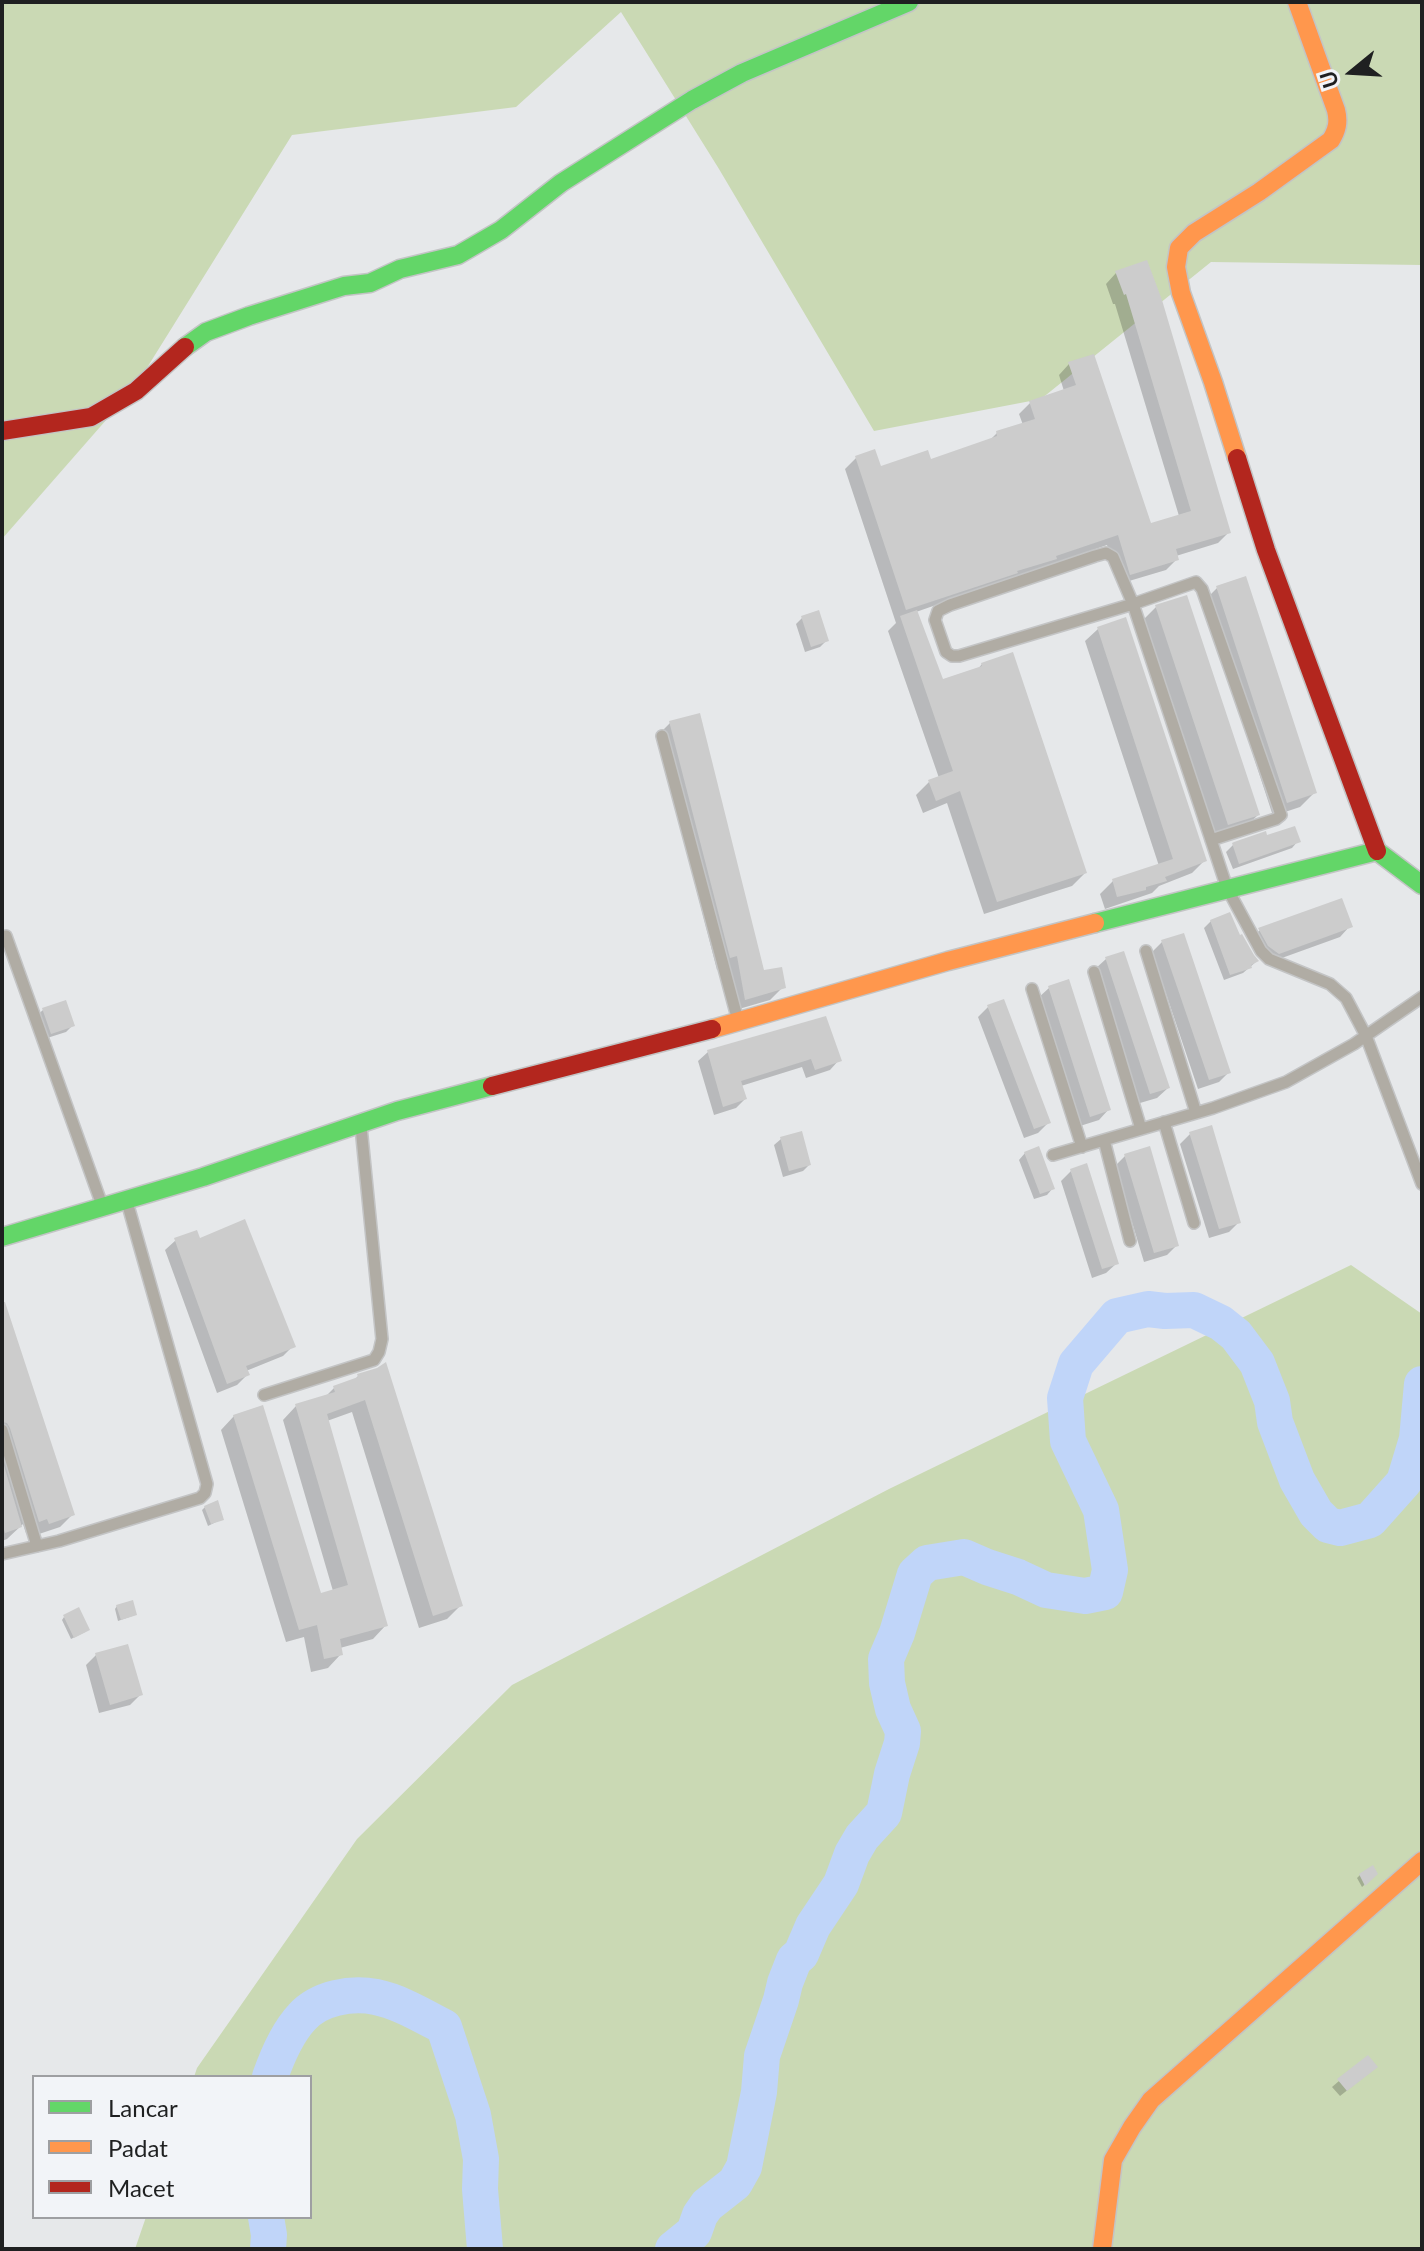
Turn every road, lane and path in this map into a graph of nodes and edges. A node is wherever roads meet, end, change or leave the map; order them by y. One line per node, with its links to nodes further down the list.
1 (909, 2): 3 (street)
2 (1297, 2): 7 (street)
3 (2, 431)
4 (1133, 604): 4 (lane); 6 (lane); 6 (lane)
5 (662, 736): 15 (lane)
6 (1211, 840): 9 (lane)
7 (1377, 851): 8 (street); 9 (street)
8 (1422, 885)
9 (1227, 888): 15 (street); 16 (lane)
10 (6, 936): 26 (lane)
11 (1146, 951): 17 (lane)
12 (1094, 972): 20 (lane)
13 (1032, 989): 22 (lane)
14 (1422, 997): 16 (lane)
15 (739, 1021): 18 (street)
16 (1366, 1036): 17 (lane); 24 (lane)
17 (1196, 1113): 19 (lane)
18 (360, 1122): 25 (street); 30 (lane)
19 (1164, 1122): 20 (lane); 27 (lane)
20 (1141, 1129): 21 (lane)
21 (1104, 1140): 22 (lane); 29 (lane)
22 (1082, 1147): 23 (lane)
23 (1053, 1155)
24 (1422, 1184)
25 (126, 1199): 26 (street); 32 (lane)
26 (102, 1206): 28 (street)
27 (1194, 1223)
28 (2, 1237)
29 (1130, 1241)
30 (264, 1395)
31 (2, 1430): 32 (lane)
32 (37, 1546): 33 (lane)
33 (2, 1554)
34 (1422, 1861): 35 (street)
35 (1102, 2249)

